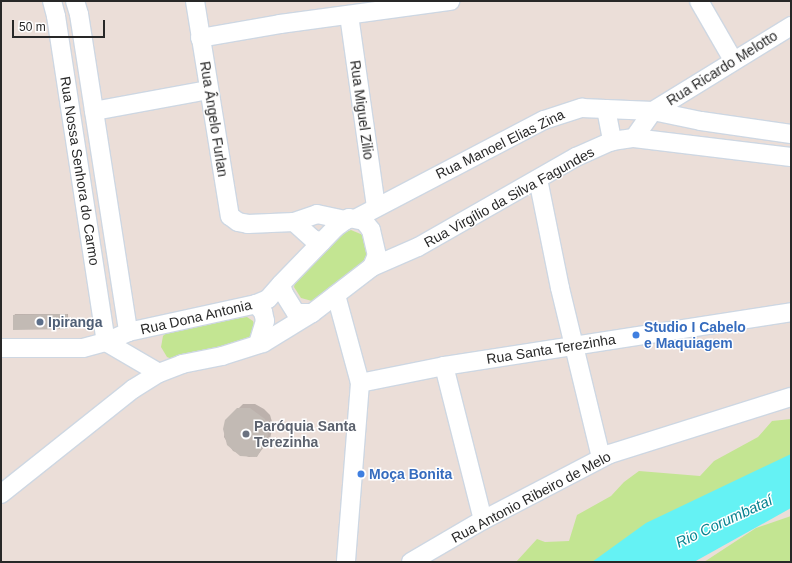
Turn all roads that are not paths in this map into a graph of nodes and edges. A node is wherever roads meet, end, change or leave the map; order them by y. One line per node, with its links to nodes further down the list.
1 (52, 1): 30 (street, Rua Nossa Senhora do Carmo)
2 (75, 1): 12 (street, Rua Nossa Senhora do Carmo)
3 (195, 1): 8 (street, Rua Ângelo Furlan)
4 (450, 1): 6 (street)
5 (699, 1): 9 (street)
6 (349, 14): 8 (street); 19 (street, Rua Miguel Zilio)
7 (791, 26): 9 (street, Rua Ricardo Melotto)
8 (200, 38): 10 (street, Rua Ângelo Furlan)
9 (734, 60): 13 (street, Rua Ricardo Melotto)
10 (208, 90): 12 (street); 21 (street, Rua Ângelo Furlan)
11 (606, 109): 13 (street, Rua Manoel Elias Zina); 16 (street); 19 (street, Rua Manoel Elias Zina)
12 (94, 111): 29 (street, Rua Nossa Senhora do Carmo)
13 (653, 111): 14 (street); 15 (street)
14 (791, 134)
15 (634, 138): 16 (street, Rua Virgílio da Silva Fagundes); 17 (street, Rua Virgílio da Silva Fagundes)
16 (612, 141): 18 (street, Rua Virgílio da Silva Fagundes)
17 (791, 157)
18 (538, 178): 23 (street, Rua Virgílio da Silva Fagundes); 32 (street)
19 (376, 206): 20 (street, Rua Manoel Elias Zina)
20 (351, 219): 21 (street); 22 (street, Rua Manoel Elias Zina); 23 (street)
21 (294, 222): 22 (street)
22 (321, 242): 24 (street, Rua Dona Antonia)
23 (372, 267): 25 (street, Rua Virgílio da Silva Fagundes)
24 (281, 284): 26 (street, Rua Dona Antonia); 28 (street)
25 (336, 295): 28 (street, Rua Virgílio da Silva Fagundes); 36 (street)
26 (256, 304): 29 (street, Rua Dona Antonia); 31 (street)
27 (791, 312): 32 (street, Rua Santa Terezinha)
28 (312, 313): 31 (street)
29 (128, 332): 30 (street, Rua Dona Antonia)
30 (106, 342): 33 (street, Rua Dona Antonia); 35 (street)
31 (258, 344): 35 (street)
32 (574, 345): 34 (street, Rua Santa Terezinha); 38 (street)
33 (1, 348)
34 (444, 366): 36 (street, Rua Santa Terezinha); 40 (street)
35 (159, 373): 39 (street)
36 (360, 383): 41 (street)
37 (791, 397): 38 (street, Rua Antonio Ribeiro de Melo)
38 (601, 458): 40 (street, Rua Antonio Ribeiro de Melo)
39 (1, 494)
40 (483, 520): 42 (street, Rua Antonio Ribeiro de Melo)
41 (346, 562)
42 (411, 562)

